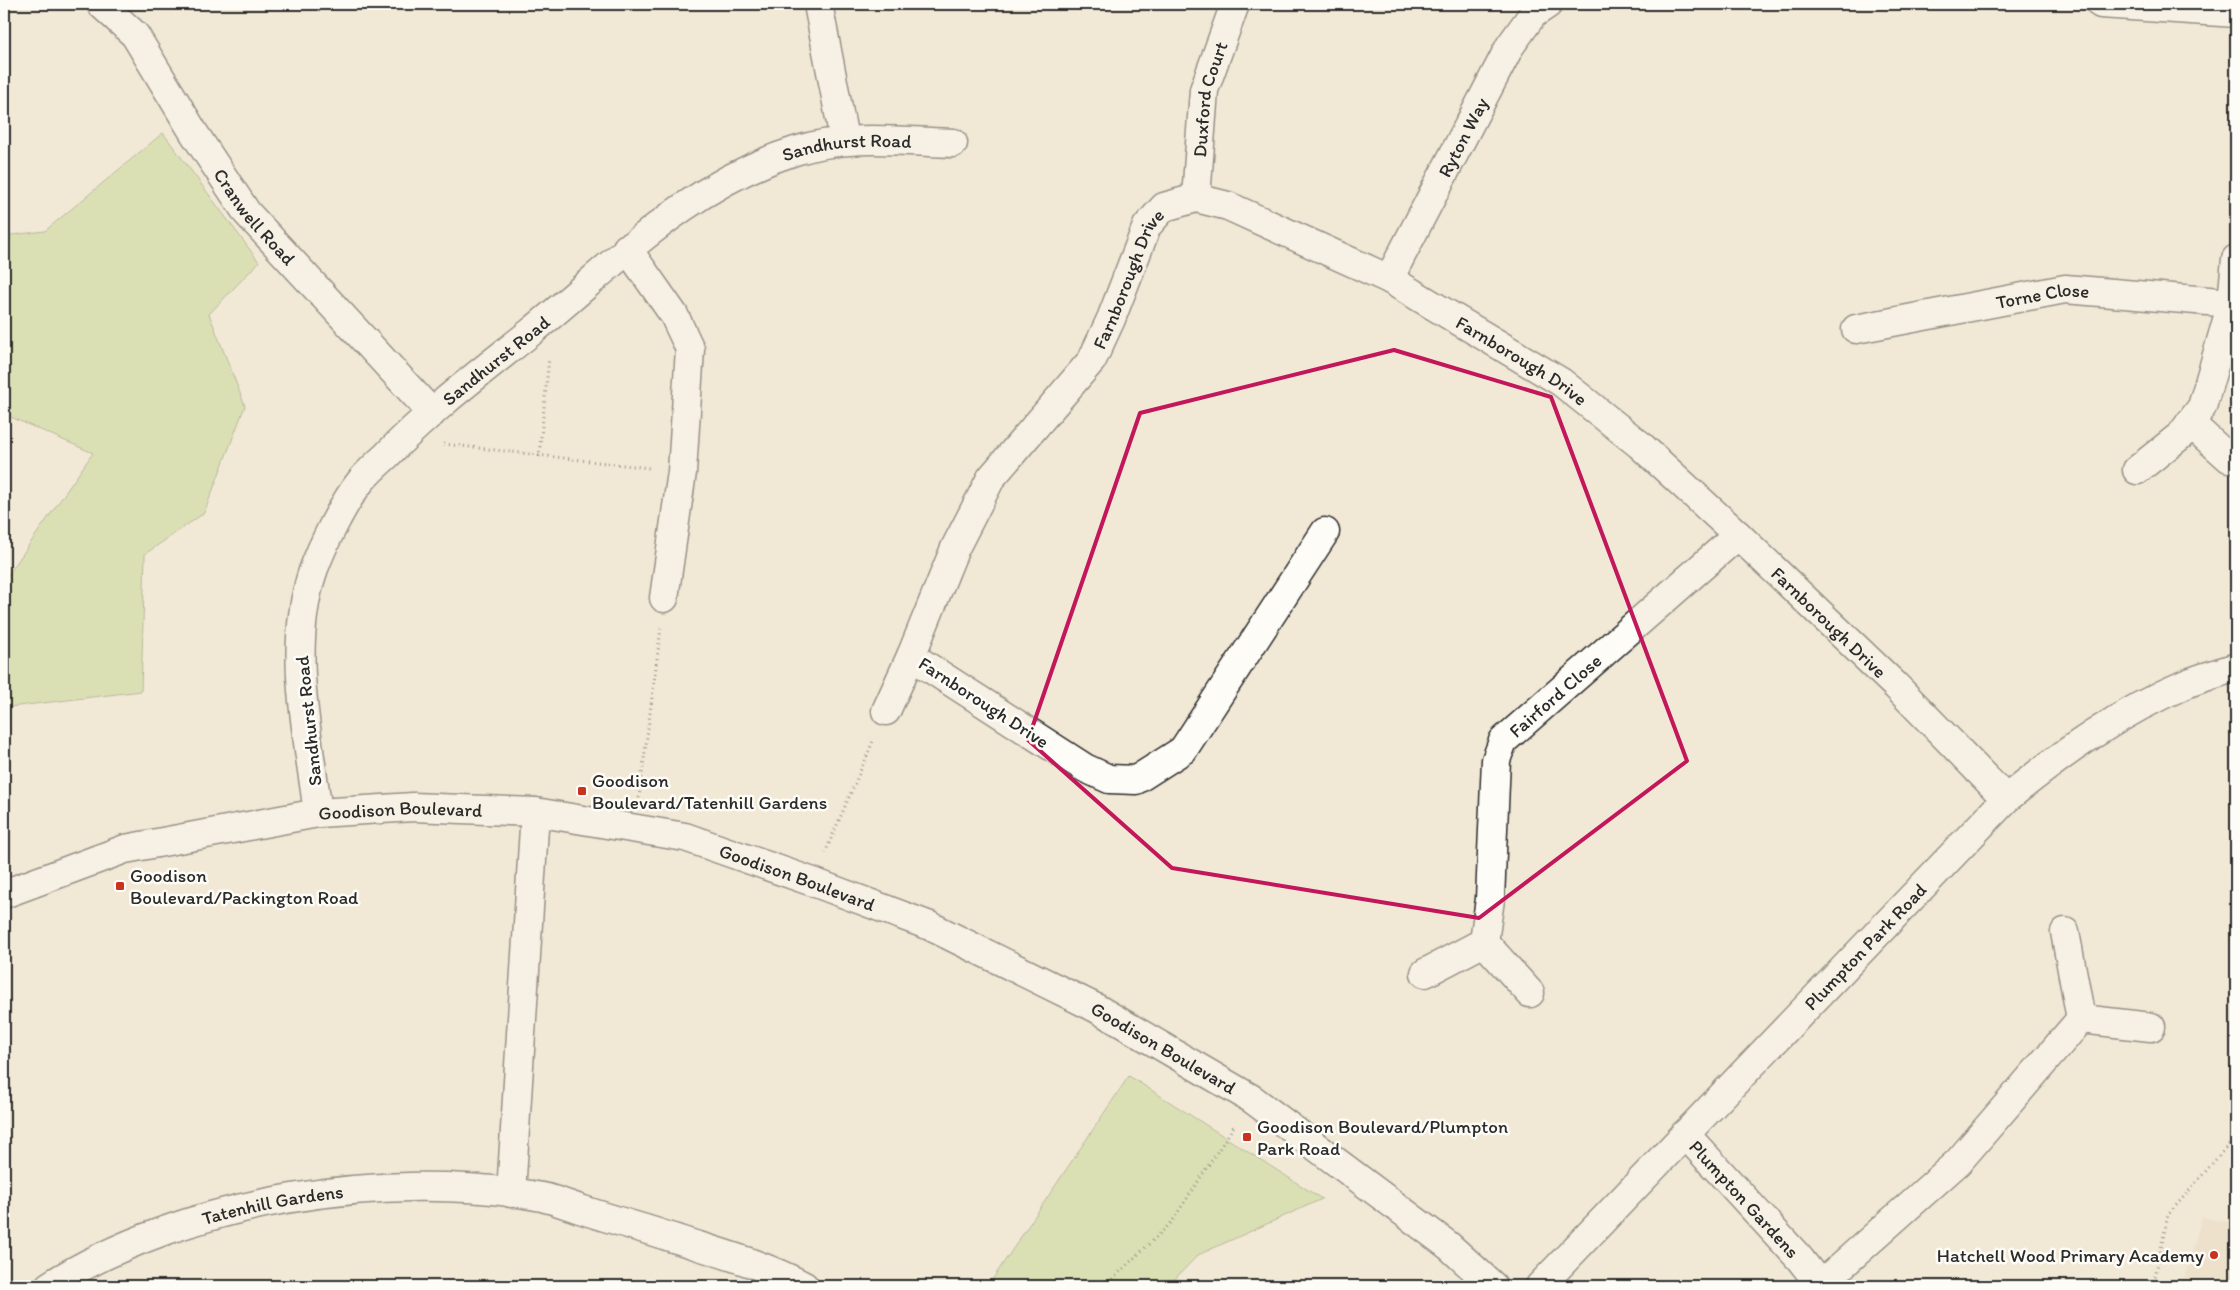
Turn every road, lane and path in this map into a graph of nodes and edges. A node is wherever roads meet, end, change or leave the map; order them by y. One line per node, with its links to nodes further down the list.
1 (101, 4): 16 (street, Cranwell Road)
2 (818, 4): 7 (street)
3 (1235, 4): 9 (street, Duxford Court)
4 (1548, 4): 12 (street, Ryton Way)
5 (2101, 4): 6 (street)
6 (2236, 13)
7 (844, 140): 8 (street, Sandhurst Road); 10 (street, Sandhurst Road)
8 (952, 143)
9 (1196, 198): 12 (street, Farnborough Drive); 26 (street, Farnborough Drive)
10 (627, 248): 14 (street, Sandhurst Road); 22 (street)
11 (2236, 259): 13 (street)
12 (1389, 279): 24 (street, Farnborough Drive)
13 (2232, 303): 15 (street, Torne Close); 17 (street)
14 (554, 313): 16 (street, Sandhurst Road); 19 (path)
15 (1856, 329)
16 (432, 412): 18 (street, Sandhurst Road)
17 (2190, 423): 20 (street); 21 (street)
18 (402, 439): 19 (path); 31 (street, Sandhurst Road)
19 (539, 457): 22 (path)
20 (2229, 458)
21 (2137, 470)
22 (682, 472): 25 (street)
23 (1325, 532): 26 (street, Farnborough Drive)
24 (1738, 535): 29 (street, Farnborough Drive); 36 (street, Fairford Close)
25 (664, 598): 32 (path)
26 (912, 656): 28 (street)
27 (2236, 667): 29 (street, Plumpton Park Road)
28 (886, 710): 33 (path)
29 (2006, 799): 42 (street, Plumpton Park Road)
30 (535, 812): 31 (street, Goodison Boulevard); 32 (street, Goodison Boulevard); 44 (street)
31 (318, 813): 34 (street, Goodison Boulevard)
32 (635, 829): 33 (street, Goodison Boulevard)
33 (813, 882): 41 (street, Goodison Boulevard)
34 (4, 894)
35 (2065, 932): 39 (street)
36 (1484, 942): 37 (street); 38 (street)
37 (1425, 973)
38 (1530, 993)
39 (2081, 1019): 40 (street); 50 (street)
40 (2152, 1027)
41 (1252, 1099): 47 (path); 48 (street, Goodison Boulevard)
42 (1685, 1134): 49 (street, Plumpton Park Road); 50 (street, Plumpton Gardens)
43 (2236, 1136): 51 (path)
44 (511, 1193): 45 (street, Tatenhill Gardens); 46 (street, Tatenhill Gardens)
45 (797, 1285)
46 (49, 1286)
47 (1105, 1286)
48 (1492, 1286)
49 (1540, 1286)
50 (1820, 1286)
51 (2153, 1286)

